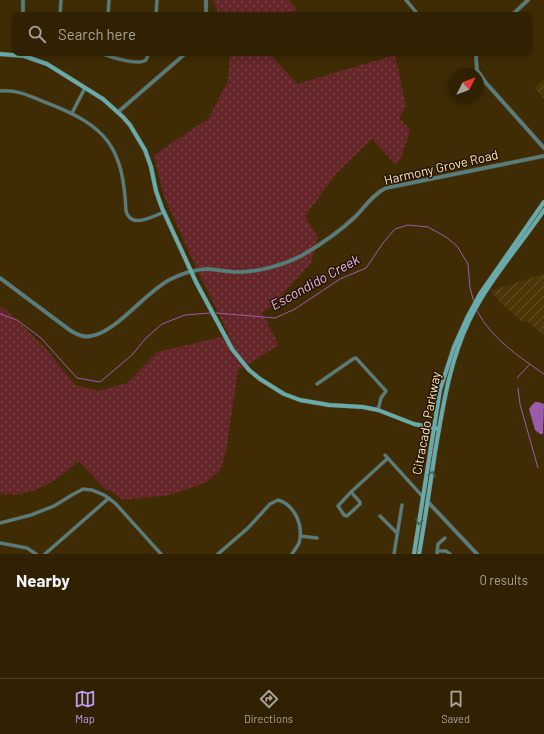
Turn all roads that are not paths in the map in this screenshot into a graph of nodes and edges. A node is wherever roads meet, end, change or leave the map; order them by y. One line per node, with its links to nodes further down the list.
1 (23, 0): 8 (street)
2 (61, 0): 9 (street)
3 (109, 0): 10 (street)
4 (157, 0): 11 (street)
5 (206, 0): 12 (street)
6 (406, 0): 13 (street)
7 (528, 0): 14 (street)
8 (23, 12)
9 (60, 12)
10 (108, 12)
11 (156, 12)
12 (206, 12)
13 (416, 12)
14 (515, 12)
15 (0, 54): 16 (main road)
16 (12, 54)
17 (24, 56): 22 (main road)
18 (109, 56): 19 (street)
19 (148, 56)
20 (183, 56): 24 (street)
21 (477, 56): 26 (street)
22 (85, 88): 24 (main road); 25 (street)
23 (0, 92): 25 (street)
24 (118, 112): 30 (main road)
25 (72, 114): 30 (street)
26 (544, 148)
27 (544, 156): 31 (street, Harmony Grove Road)
28 (544, 202): 33 (main road, Citracado Parkway)
29 (544, 210): 33 (main road, Citracado Parkway)
30 (164, 212): 31 (main road)
31 (192, 271): 32 (street, Harmony Grove Road); 36 (main road)
32 (0, 278)
33 (481, 295): 34 (main road, Citracado Parkway)
34 (462, 334): 37 (main road, Citracado Parkway); 38 (main road, Citracado Parkway)
35 (317, 384): 36 (street)
36 (378, 410): 37 (main road)
37 (434, 428): 38 (main road); 40 (main road, Citracado Parkway)
38 (439, 429): 42 (main road, Citracado Parkway, one-way to 38)
39 (351, 492): 39 (street); 40 (street)
40 (423, 497): 44 (main road); 59 (main road, Citracado Parkway, one-way to 59)
41 (109, 498): 46 (street); 54 (street); 55 (street)
42 (428, 502): 44 (main road, Citracado Parkway); 62 (street)
43 (402, 505): 47 (street)
44 (426, 514): 60 (main road, Citracado Parkway)
45 (380, 516): 47 (street)
46 (0, 524)
47 (398, 533): 58 (street)
48 (300, 536): 49 (street); 56 (street); 57 (street)
49 (317, 538)
50 (445, 538): 52 (street)
51 (0, 543): 53 (street)
52 (437, 552): 61 (street)
53 (36, 554)
54 (45, 554)
55 (161, 554)
56 (218, 554)
57 (292, 554)
58 (394, 554)
59 (414, 554)
60 (419, 554)
61 (450, 554)
62 (477, 554)

